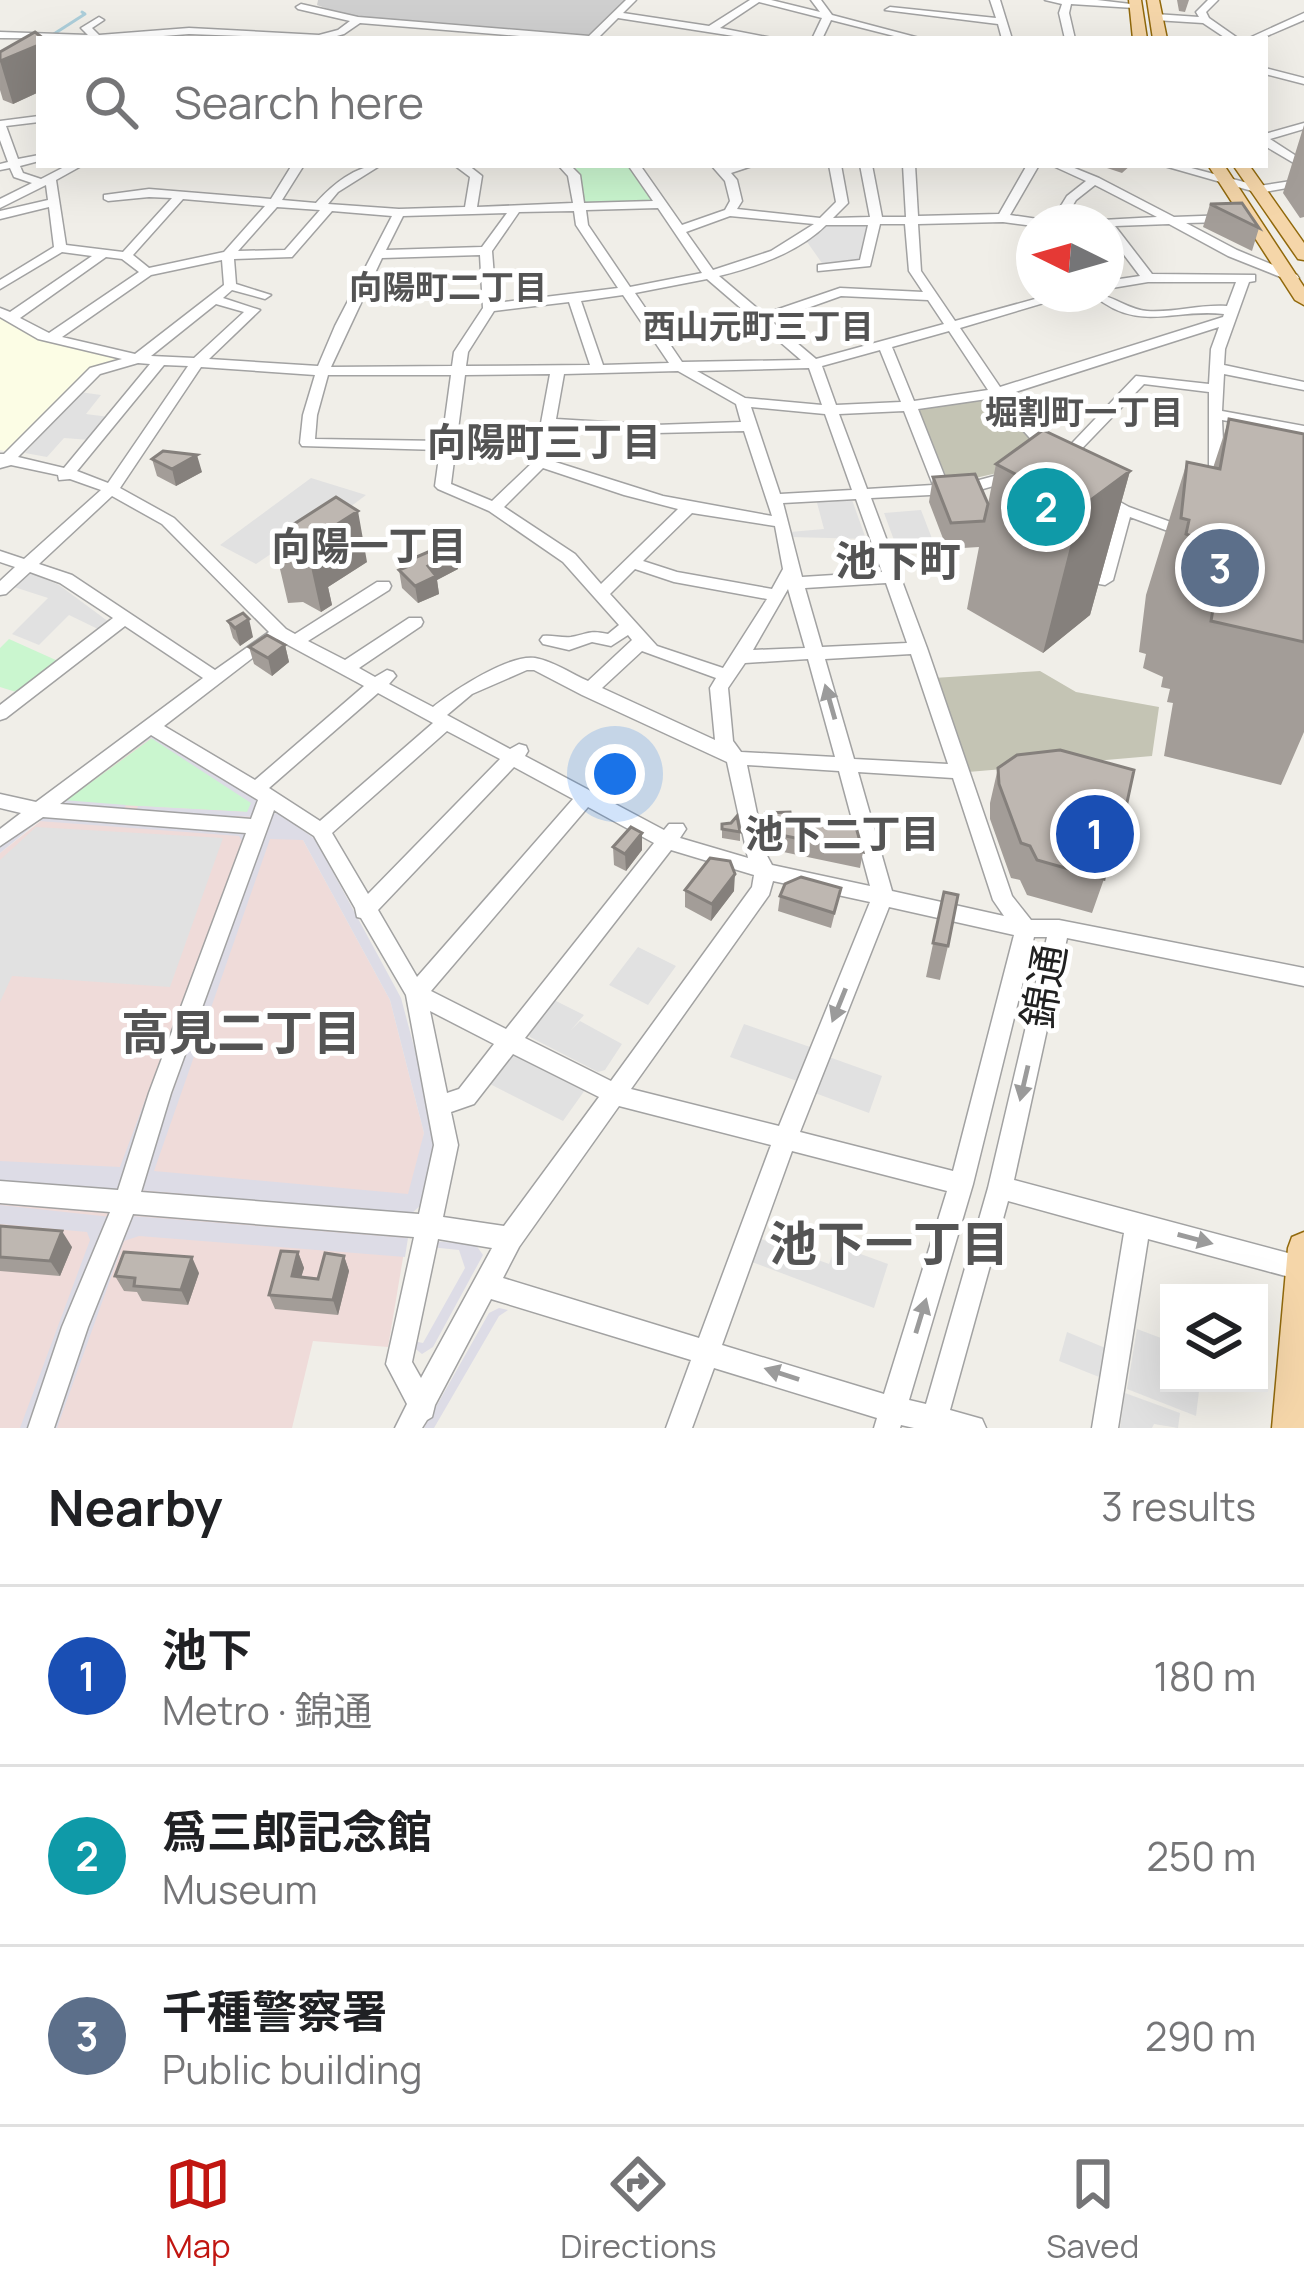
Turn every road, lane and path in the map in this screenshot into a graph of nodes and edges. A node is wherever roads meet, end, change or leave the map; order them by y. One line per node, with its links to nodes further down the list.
1 (632, 0): 12 (street)
2 (758, 0): 13 (street); 21 (street)
3 (817, 0): 13 (street)
4 (995, 0): 19 (street)
5 (1050, 0): 6 (street)
6 (1068, 0): 9 (street); 39 (street)
7 (1154, 0): 14 (main road)
8 (1213, 0): 17 (street)
9 (1134, 2): 40 (main road)
10 (303, 4): 16 (street); 30 (street)
11 (894, 5): 19 (street); 23 (street)
12 (616, 15): 21 (street); 34 (street)
13 (828, 16): 23 (street); 37 (street)
14 (1155, 17): 17 (street); 41 (main road)
15 (99, 20): 27 (street)
16 (358, 20): 20 (street); 25 (street)
17 (1205, 20): 42 (street)
18 (1300, 20): 22 (street); 43 (street)
19 (1003, 22): 38 (street)
20 (437, 27): 26 (street); 33 (street)
21 (711, 29): 35 (street); 36 (street)
22 (1304, 32)
23 (878, 33)
24 (0, 35): 44 (street)
25 (334, 35): 31 (street); 32 (street)
26 (475, 35)
27 (95, 36)
28 (148, 36): 29 (street)
29 (258, 36)
30 (287, 36)
31 (318, 36)
32 (339, 36)
33 (426, 36)
34 (594, 36)
35 (704, 36)
36 (754, 36)
37 (818, 36)
38 (1005, 36)
39 (1069, 36)
40 (1140, 36)
41 (1159, 36)
42 (1229, 36)
43 (1260, 36)
44 (36, 37)
45 (1268, 72): 46 (street)
46 (1302, 86)
47 (36, 119): 48 (street)
48 (0, 124): 53 (street)
49 (1304, 126): 50 (street)
50 (1268, 138)
51 (1268, 141): 54 (street)
52 (36, 159): 53 (street)
53 (15, 164): 55 (street); 73 (street)
54 (1304, 166)
55 (0, 167)
56 (63, 168): 73 (street)
57 (70, 168): 73 (street)
58 (296, 168): 81 (street)
59 (370, 168): 85 (street)
60 (464, 168): 88 (street)
61 (567, 168): 86 (street)
62 (636, 168): 83 (street)
63 (720, 168): 89 (street)
64 (836, 168): 96 (street)
65 (866, 168): 97 (street)
66 (910, 168): 94 (street)
67 (1031, 168): 92 (street)
68 (1065, 168): 72 (street)
69 (1177, 168): 76 (street)
70 (1218, 168): 76 (main road)
71 (1243, 168): 77 (main road)
72 (1095, 179): 84 (street); 95 (street)
73 (42, 181): 78 (street); 80 (street); 82 (street)
74 (1304, 182): 77 (street)
75 (134, 183): 79 (street)
76 (1228, 183): 77 (street); 93 (main road)
77 (1259, 190): 109 (main road)
78 (0, 195)
79 (180, 196): 81 (street); 108 (street)
80 (53, 202): 91 (street); 103 (street)
81 (275, 202): 85 (street); 107 (street)
82 (0, 204)
83 (661, 204): 86 (street); 100 (street)
84 (1068, 204)
85 (324, 208): 90 (street); 107 (street)
86 (580, 208): 87 (street); 119 (street)
87 (515, 210): 88 (street); 104 (street)
88 (470, 211): 90 (street)
89 (729, 212): 96 (street); 100 (street)
90 (399, 213): 106 (street)
91 (0, 215)
92 (1003, 218): 94 (street); 98 (street)
93 (1254, 218): 95 (street); 115 (main road)
94 (912, 220): 97 (street); 123 (street)
95 (1170, 220): 99 (street); 115 (street)
96 (829, 221): 97 (street); 101 (street)
97 (875, 221): 110 (street)
98 (1016, 222)
99 (1124, 222)
100 (680, 230): 112 (street)
101 (800, 238): 110 (street); 112 (street)
102 (1124, 247): 113 (street)
103 (60, 248): 105 (street); 117 (street)
104 (486, 251): 106 (street); 126 (street)
105 (102, 254): 108 (street); 129 (street)
106 (380, 254): 143 (street)
107 (228, 255): 111 (street); 118 (street)
108 (126, 256): 111 (street)
109 (1304, 256)
110 (822, 268): 120 (street)
111 (147, 272): 133 (street)
112 (711, 276): 119 (street); 131 (street)
113 (1148, 278): 114 (street); 116 (street)
114 (1244, 278): 115 (street); 130 (street)
115 (1299, 279): 125 (main road)
116 (1124, 282)
117 (0, 285)
118 (230, 286): 121 (street); 124 (street)
119 (623, 288): 122 (street); 139 (street)
120 (840, 292): 123 (street); 131 (street)
121 (265, 295)
122 (572, 296): 126 (street); 141 (street)
123 (927, 296): 132 (street)
124 (217, 300): 135 (street); 137 (street)
125 (1304, 300)
126 (490, 308): 144 (street)
127 (1016, 308): 132 (street)
128 (1124, 309): 130 (street)
129 (5, 315): 133 (street)
130 (1232, 315): 140 (street); 147 (street)
131 (760, 320): 138 (street)
132 (948, 327): 134 (street); 147 (street)
133 (51, 338): 135 (street)
134 (885, 345): 138 (street); 149 (street)
135 (138, 359): 136 (street); 156 (street)
136 (160, 361): 137 (street); 159 (street)
137 (196, 364): 143 (street); 161 (street)
138 (814, 364): 139 (street); 150 (street)
139 (677, 365): 141 (street); 148 (street)
140 (1216, 368): 145 (street); 146 (street)
141 (598, 369): 142 (street)
142 (558, 370): 144 (street); 152 (street)
143 (324, 371): 144 (street); 155 (street)
144 (459, 371): 155 (street)
145 (1304, 386)
146 (1215, 389): 151 (street); 158 (street)
147 (997, 393): 149 (street); 158 (street)
148 (742, 402): 150 (street); 153 (street)
149 (910, 406): 150 (street); 160 (street)
150 (831, 410): 162 (street)
151 (1214, 414): 154 (street); 163 (street)
152 (551, 423): 153 (street); 157 (street)
153 (749, 426): 164 (street)
154 (1304, 430)
155 (450, 446): 166 (street)
156 (3, 461): 159 (street)
157 (541, 463): 165 (street); 166 (street)
158 (1070, 472): 160 (street); 167 (street)
159 (64, 476): 161 (street)
160 (942, 488): 162 (street)
161 (112, 489): 172 (street); 183 (street)
162 (860, 492): 164 (street); 174 (street)
163 (1218, 495)
164 (774, 499): 168 (street)
165 (689, 507): 168 (street); 171 (street)
166 (494, 508): 178 (street)
167 (1124, 510): 169 (street); 175 (street)
168 (782, 522): 173 (street)
169 (1198, 536)
170 (0, 556): 172 (street)
171 (634, 563): 178 (street); 179 (street)
172 (26, 566): 177 (street); 180 (street)
173 (794, 576): 174 (street); 179 (street); 186 (street)
174 (891, 577): 185 (street)
175 (1106, 580)
176 (383, 586): 183 (street)
177 (0, 590)
178 (600, 594): 182 (street)
179 (775, 595): 187 (street)
180 (122, 619): 190 (street); 193 (street)
181 (415, 622): 188 (street)
182 (635, 634): 184 (street); 189 (street); 192 (street)
183 (288, 637): 188 (street); 190 (street)
184 (549, 640)
185 (918, 648): 186 (street); 199 (street)
186 (816, 654): 187 (street); 198 (street, one-way to 186)
187 (740, 657): 189 (street)
188 (346, 668): 191 (street)
189 (725, 674): 197 (street)
190 (213, 677): 195 (street)
191 (382, 680): 194 (street); 200 (street)
192 (588, 691): 194 (street); 197 (street)
193 (0, 714)
194 (440, 718): 196 (street); 205 (street)
195 (150, 726): 200 (street); 203 (street)
196 (518, 753): 201 (street); 211 (street)
197 (736, 758): 198 (street); 208 (street)
198 (848, 764): 199 (street); 209 (street)
199 (961, 772): 210 (street)
200 (262, 793): 204 (street); 205 (street)
201 (586, 797): 206 (street); 216 (street)
202 (0, 801): 203 (street)
203 (35, 809): 204 (street); 207 (street)
204 (257, 827): 224 (street)
205 (321, 831): 211 (street)
206 (672, 835): 208 (street); 217 (street)
207 (0, 838)
208 (765, 871): 209 (street); 218 (street)
209 (883, 896): 212 (street); 220 (street, one-way to 220)
210 (1003, 900): 212 (street); 213 (street, 錦通); 214 (street, 錦通)
211 (364, 911): 216 (street)
212 (984, 920): 214 (street)
213 (1059, 928): 214 (street); 215 (street); 222 (street, 錦通, one-way to 222)
214 (1025, 929): 221 (street, 錦通)
215 (1304, 977)
216 (416, 994): 217 (street); 219 (street)
217 (510, 1038): 218 (street); 219 (street)
218 (617, 1095): 220 (street); 227 (street)
219 (439, 1105): 226 (street)
220 (785, 1139): 221 (street); 231 (street)
221 (961, 1184): 233 (street, 錦通, one-way to 221)
222 (1000, 1188): 225 (street); 234 (street, 錦通)
223 (0, 1192): 224 (street)
224 (126, 1202): 226 (street); 235 (street)
225 (1138, 1224): 229 (street, one-way to 229); 238 (street)
226 (426, 1226): 227 (street); 232 (street)
227 (510, 1239): 230 (street)
228 (1304, 1248): 229 (main road)
229 (1303, 1269): 239 (main road)
230 (487, 1285): 231 (street); 232 (street)
231 (710, 1351): 233 (street, one-way to 231); 236 (street)
232 (415, 1418)
233 (890, 1419): 234 (street)
234 (933, 1423): 237 (street)
235 (41, 1428)
236 (679, 1428)
237 (973, 1428)
238 (1105, 1428)
239 (1291, 1428)

